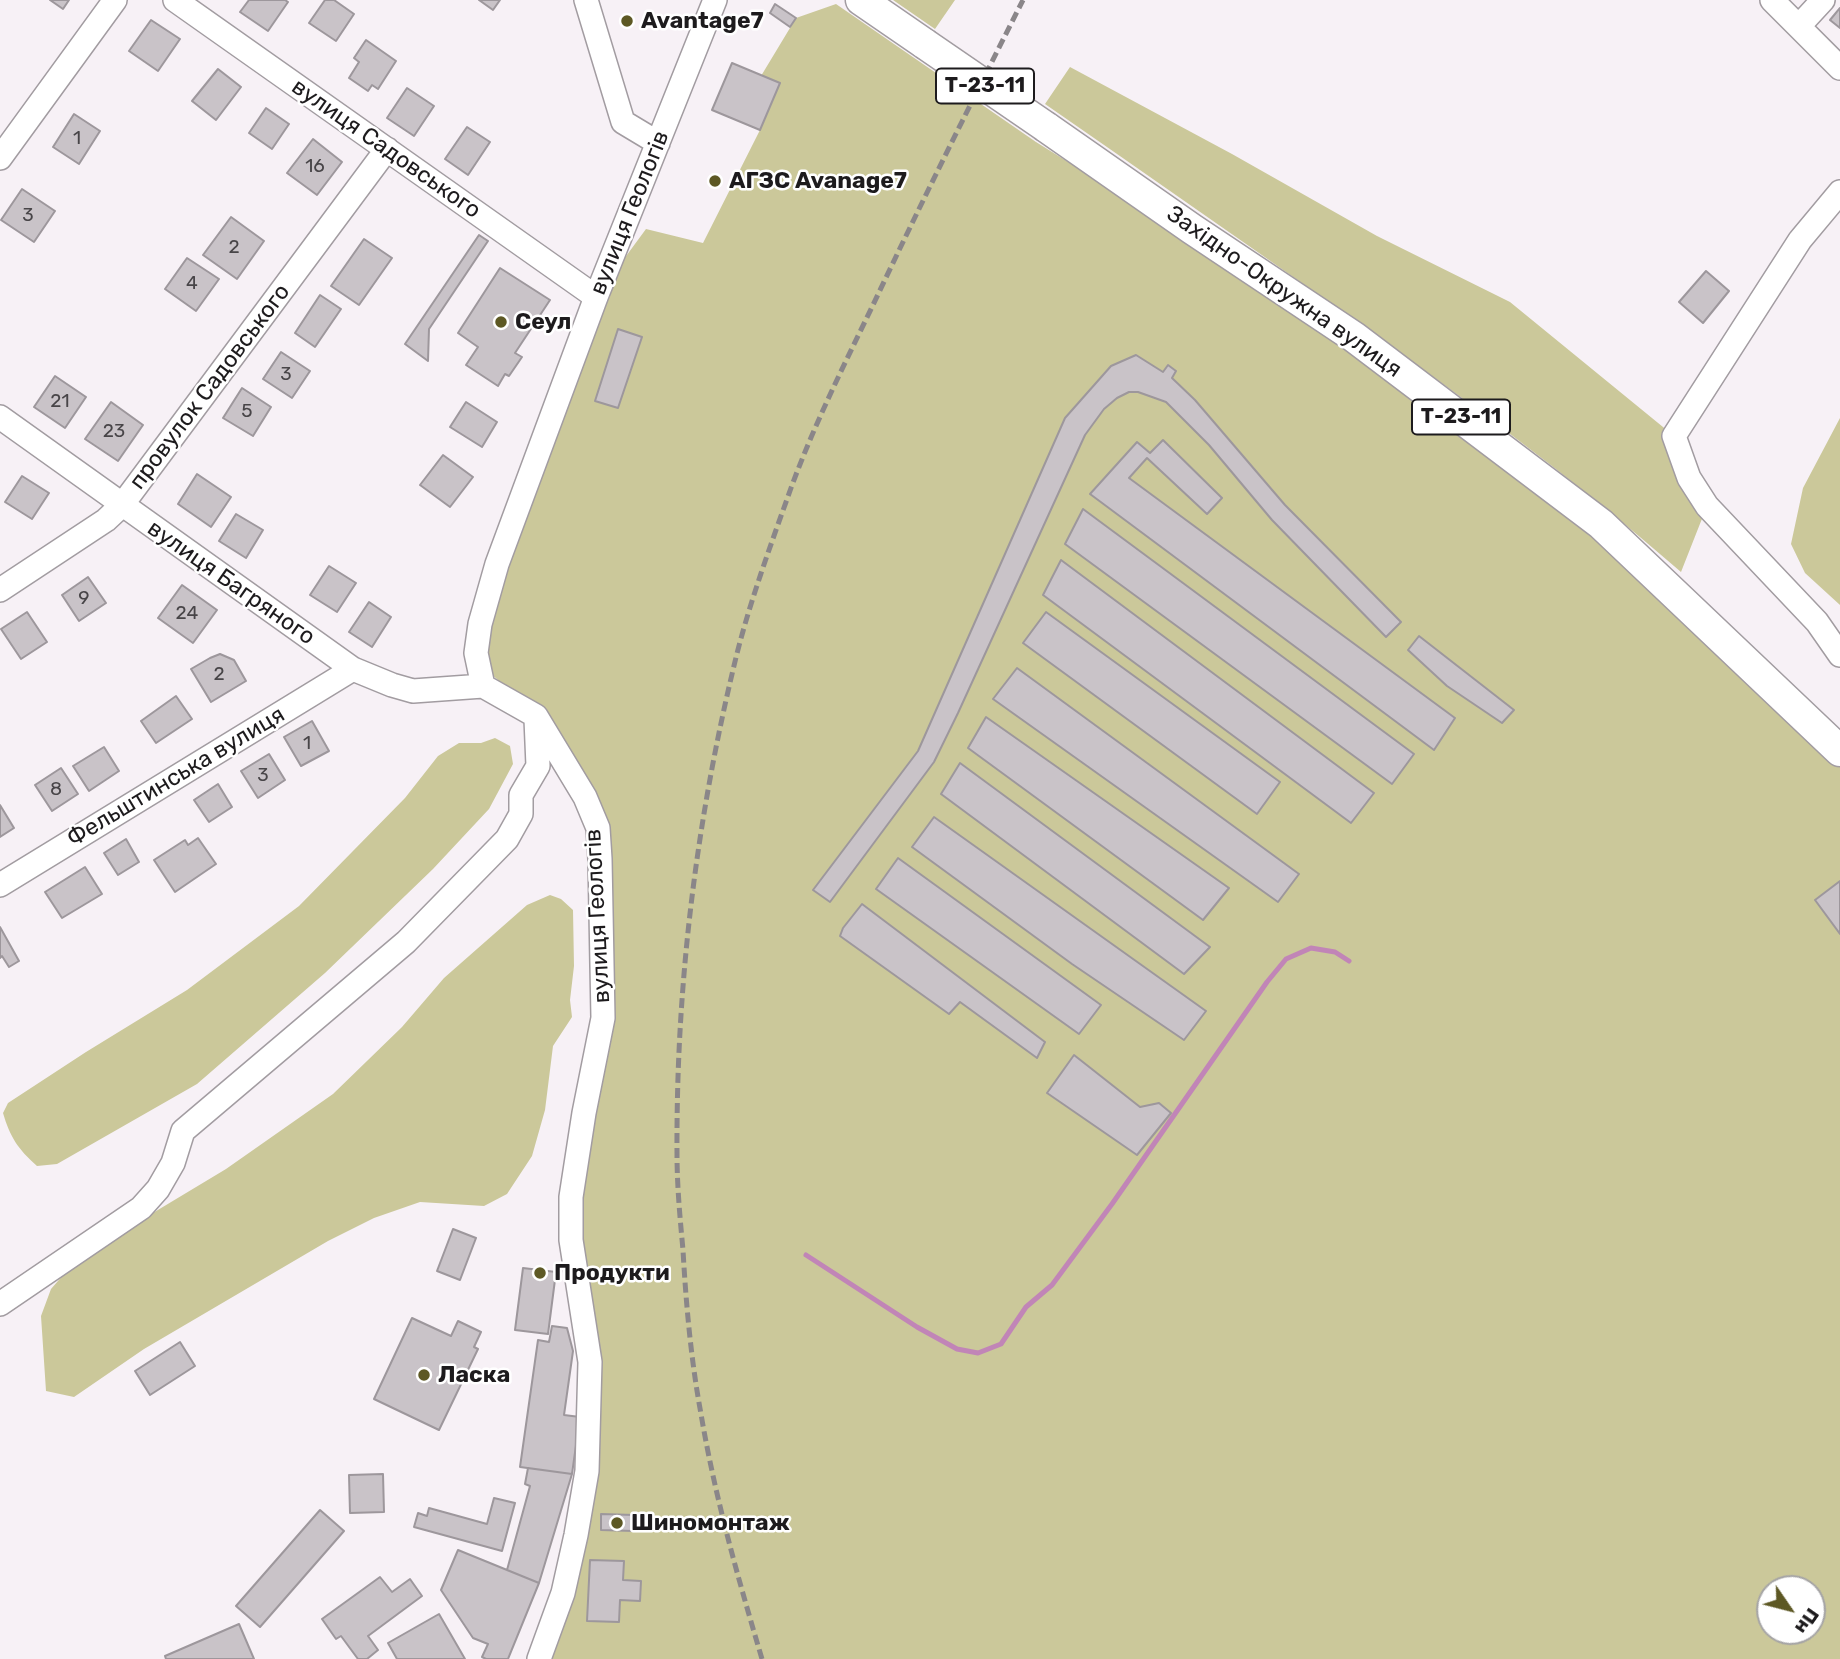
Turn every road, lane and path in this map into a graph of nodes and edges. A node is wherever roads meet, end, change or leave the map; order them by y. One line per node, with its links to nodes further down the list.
1 (115, 0): 12 (street)
2 (175, 0): 11 (street, вулиця Садовського)
3 (586, 0): 10 (street)
4 (715, 0): 10 (street, вулиця Геологів)
5 (861, 0): 22 (main road, Західно-Окружна вулиця / Т-23-11, bridge)
6 (1772, 0): 8 (street)
7 (1822, 0): 8 (street)
8 (1799, 26): 9 (street)
9 (1840, 68)
10 (658, 143): 14 (street, вулиця Геологів)
11 (387, 149): 14 (street, вулиця Садовського); 16 (street, провулок Садовського)
12 (0, 158)
13 (1840, 192): 18 (street)
14 (596, 297): 20 (street, вулиця Геологів)
15 (0, 417): 16 (street, вулиця Багряного)
16 (122, 505): 17 (street, провулок Садовського); 19 (street, вулиця Багряного)
17 (0, 590)
18 (1840, 655)
19 (353, 669): 20 (street, вулиця Багряного); 23 (street, Фельштинська вулиця)
20 (483, 686): 21 (street, вулиця Геологів)
21 (536, 716): 24 (street); 25 (street, вулиця Геологів)
22 (1839, 747)
23 (0, 885)
24 (0, 1304)
25 (539, 1659)

